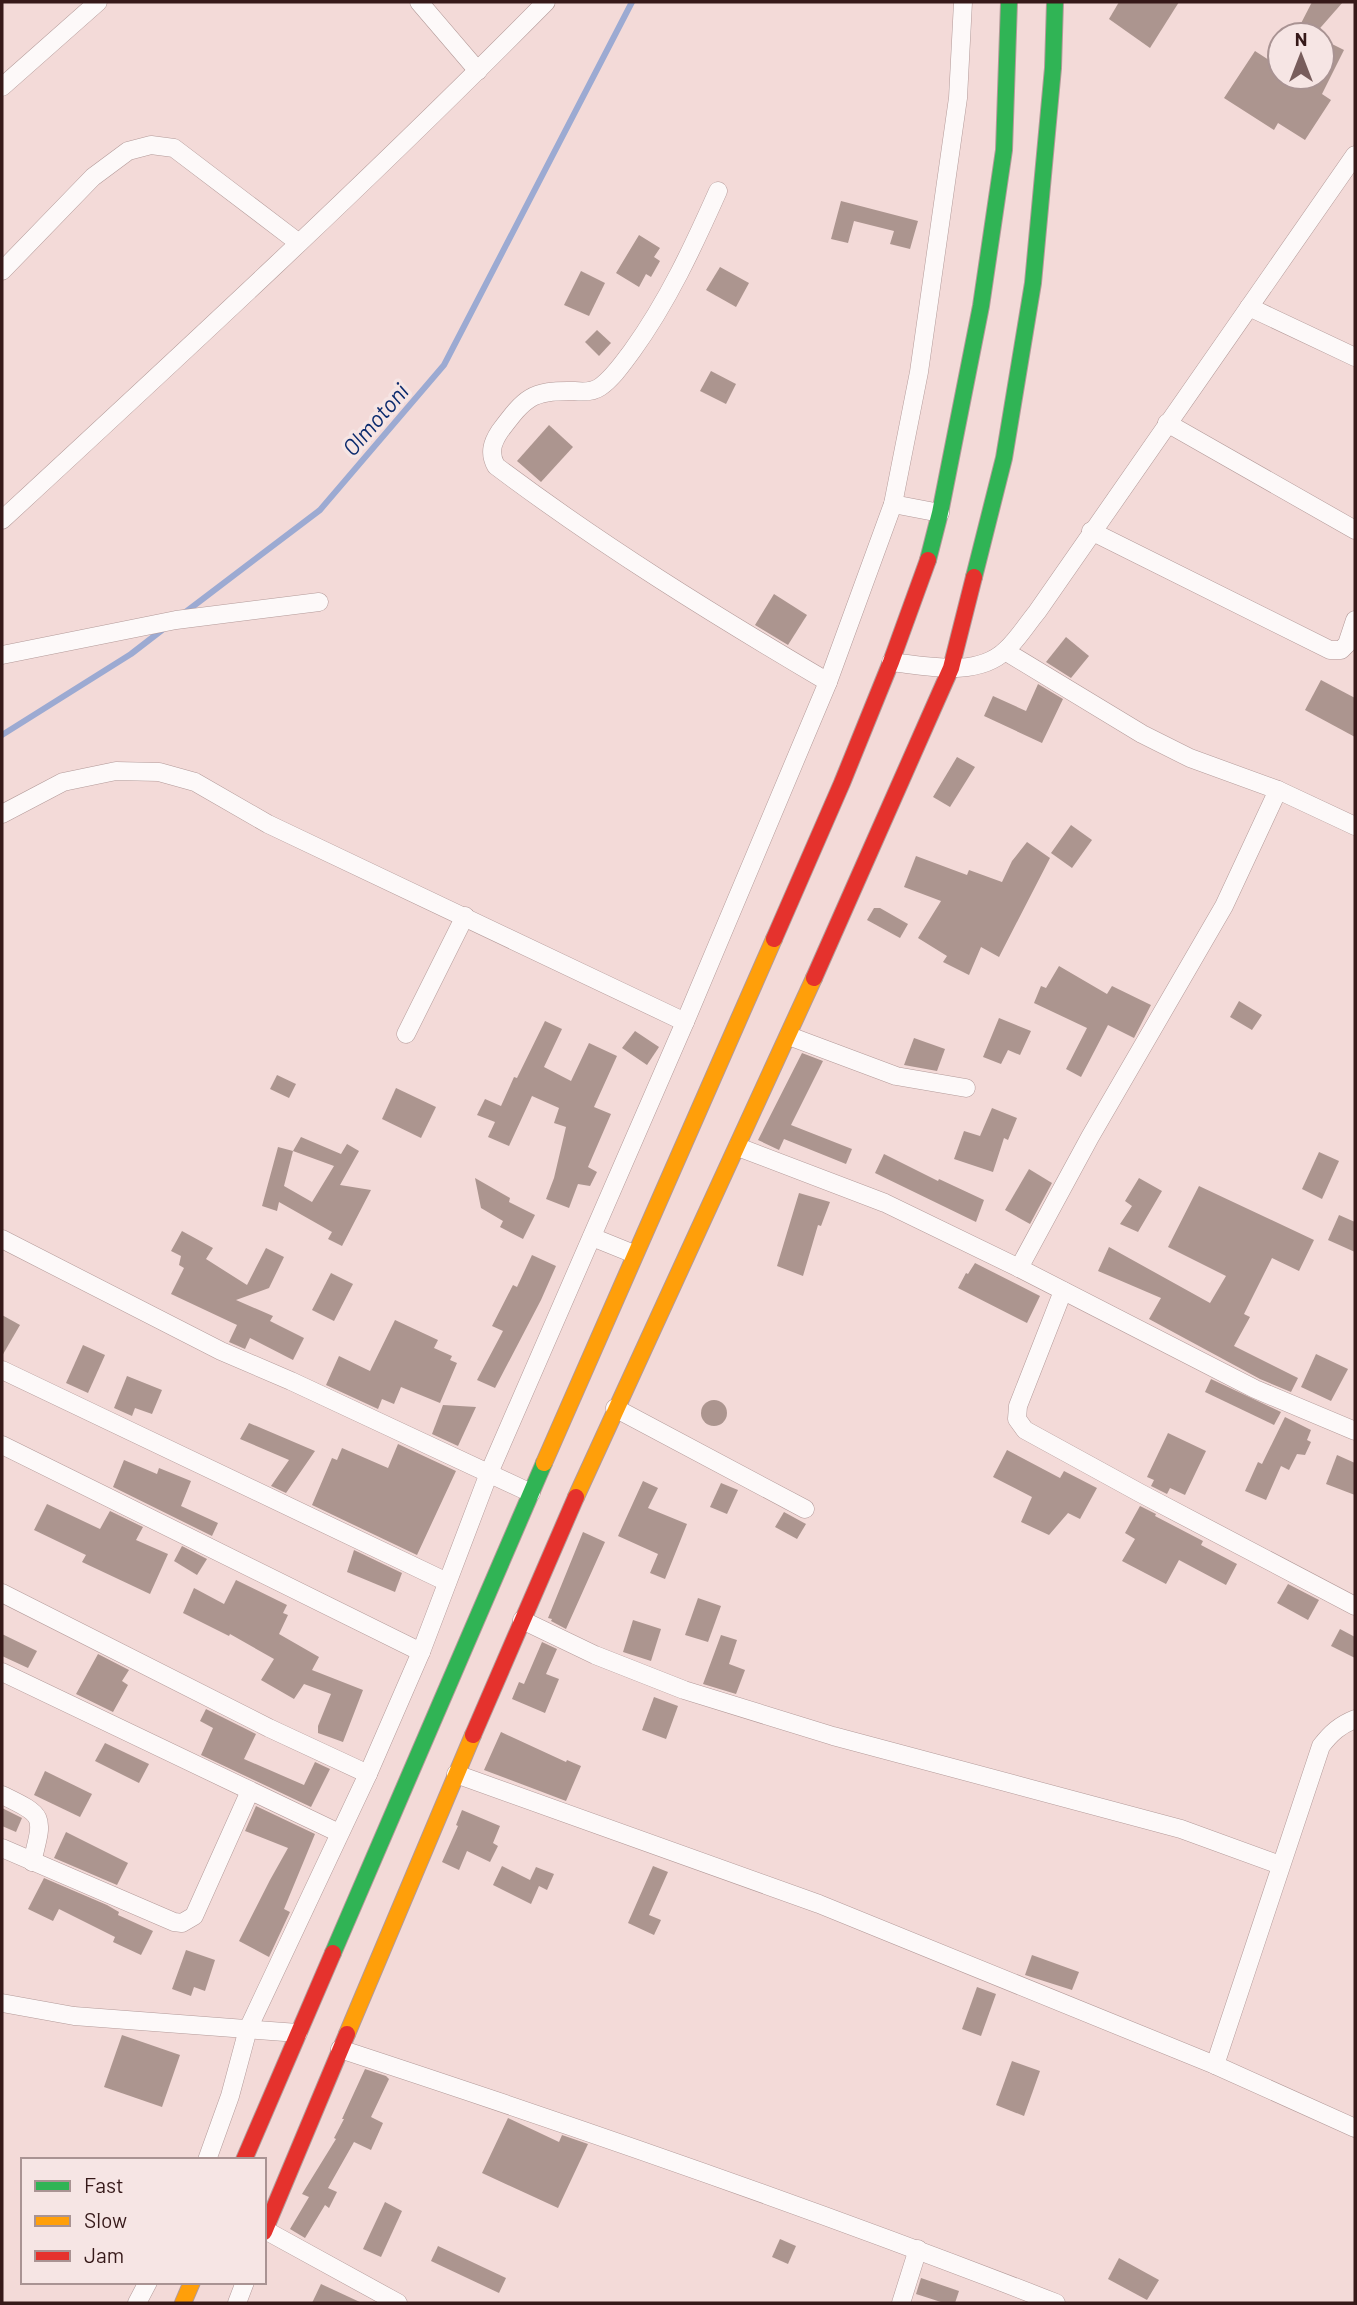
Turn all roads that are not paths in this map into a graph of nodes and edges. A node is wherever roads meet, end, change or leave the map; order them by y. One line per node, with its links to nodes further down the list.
1 (97, 2): 8 (street)
2 (419, 2): 7 (street)
3 (545, 2): 7 (street)
4 (962, 2): 16 (street)
5 (1009, 2): 17 (main road)
6 (1055, 2): 26 (main road)
7 (478, 71): 11 (street)
8 (2, 88)
9 (1355, 155): 13 (street)
10 (718, 191): 27 (street)
11 (299, 243): 12 (street); 18 (street)
12 (2, 271)
13 (1249, 307): 14 (street); 15 (street)
14 (1355, 357)
15 (1167, 423): 19 (street); 20 (street)
16 (893, 504): 17 (street); 27 (street)
17 (940, 513): 25 (main road)
18 (2, 520)
19 (1355, 530)
20 (1091, 531): 22 (street); 23 (street)
21 (319, 602): 24 (street)
22 (1355, 620)
23 (1005, 651): 26 (street); 28 (street)
24 (2, 655)
25 (891, 662): 26 (street); 39 (main road)
26 (951, 668): 34 (main road)
27 (828, 682): 32 (street)
28 (1278, 790): 30 (street); 40 (street)
29 (2, 814): 31 (street)
30 (1355, 825)
31 (465, 916): 32 (street); 33 (street)
32 (685, 1022): 37 (street)
33 (406, 1034)
34 (789, 1036): 35 (street); 36 (main road)
35 (966, 1088)
36 (738, 1147): 40 (street); 43 (main road)
37 (592, 1237): 39 (street); 46 (street)
38 (2, 1239): 46 (street)
39 (634, 1255): 47 (main road)
40 (1019, 1268): 41 (street)
41 (1063, 1291): 44 (street); 51 (street)
42 (2, 1370): 49 (street)
43 (615, 1408): 48 (street); 52 (main road)
44 (1355, 1430)
45 (2, 1445): 53 (street)
46 (489, 1473): 47 (street); 49 (street)
47 (531, 1493): 66 (main road)
48 (805, 1509)
49 (447, 1583): 53 (street)
50 (2, 1593): 57 (street)
51 (1355, 1606)
52 (522, 1620): 56 (main road); 63 (street)
53 (421, 1652): 57 (street)
54 (2, 1672): 58 (street)
55 (1355, 1719): 63 (street)
56 (456, 1773): 67 (main road); 68 (street)
57 (368, 1774): 60 (street)
58 (250, 1791): 60 (street); 62 (street)
59 (2, 1796): 62 (street)
60 (339, 1833): 65 (street)
61 (2, 1848): 62 (street)
62 (32, 1862)
63 (1280, 1865): 68 (street)
64 (2, 2003): 65 (street)
65 (248, 2029): 66 (street); 70 (street)
66 (298, 2033): 71 (main road)
67 (340, 2049): 72 (main road); 74 (street)
68 (1215, 2065): 69 (street)
69 (1355, 2127)
70 (208, 2158)
71 (245, 2158)
72 (266, 2229)
73 (266, 2232): 81 (street)
74 (918, 2249): 82 (street); 83 (street)
75 (147, 2284): 78 (street)
76 (191, 2284): 79 (main road)
77 (244, 2284): 80 (street)
78 (138, 2303)
79 (183, 2303)
80 (237, 2303)
81 (398, 2303)
82 (901, 2303)
83 (1056, 2303)

